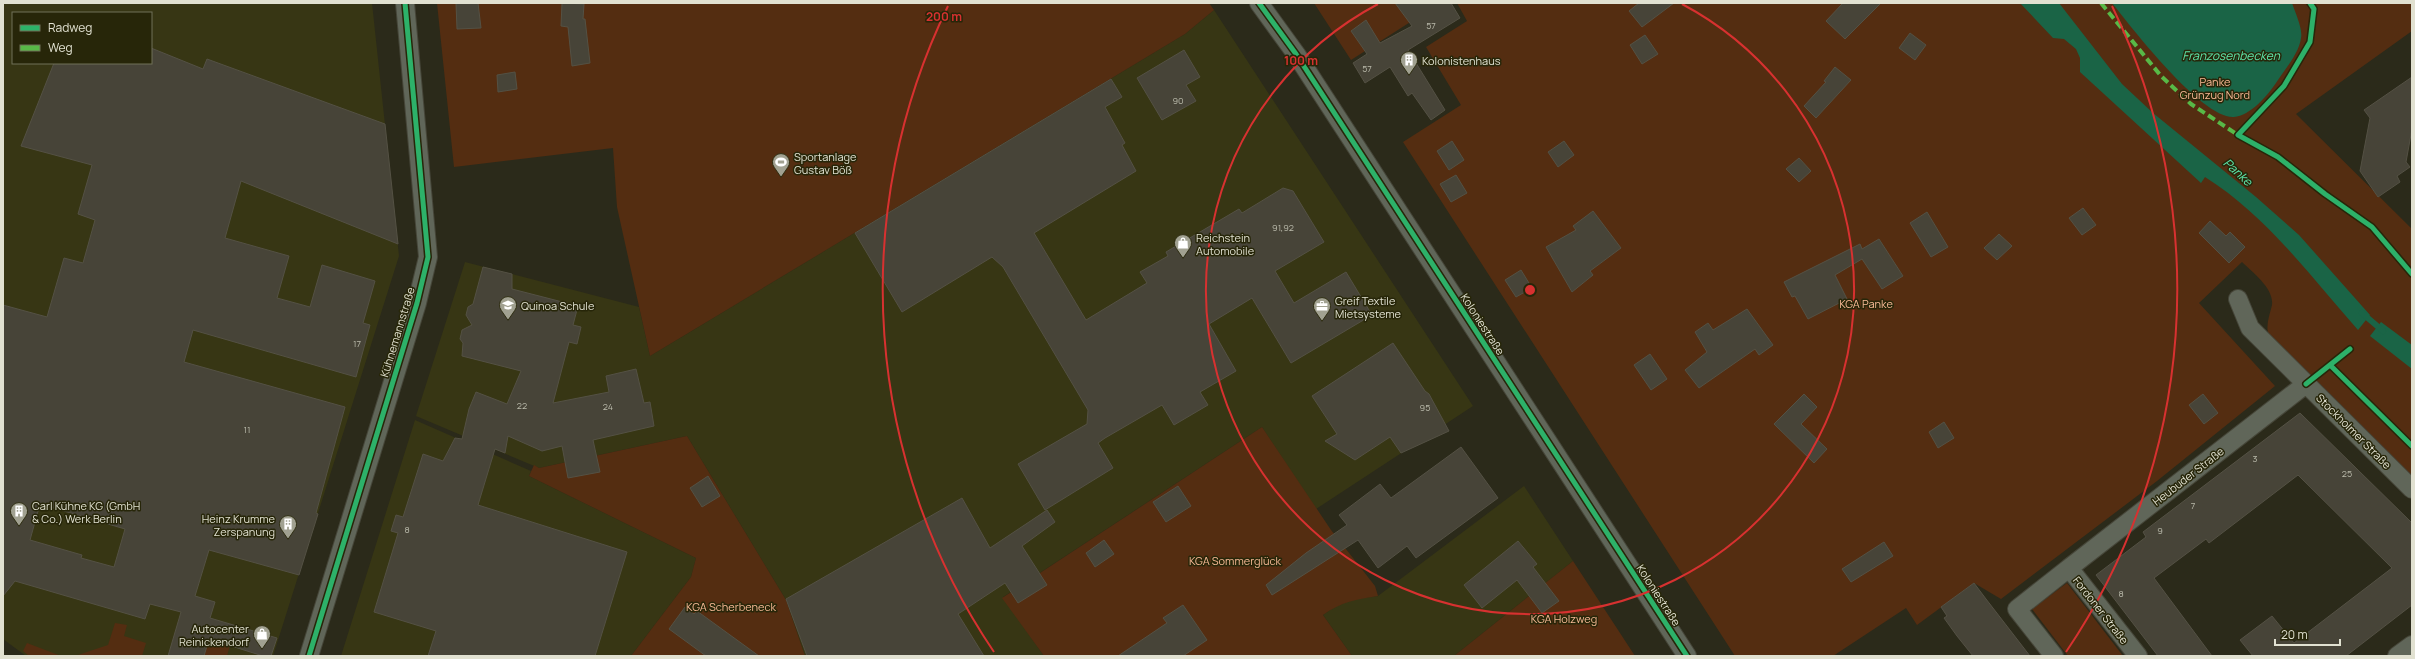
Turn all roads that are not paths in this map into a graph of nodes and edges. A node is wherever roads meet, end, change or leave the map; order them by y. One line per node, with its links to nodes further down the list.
1 (405, 3): 8 (street, Kühnemannstraße)
2 (1260, 3): 9 (street, Koloniestraße)
3 (2238, 299): 4 (street, Stockholmer Straße)
4 (2306, 384): 5 (street, Stockholmer Straße); 6 (street, Heubuder Straße)
5 (2412, 489)
6 (2069, 568): 10 (street, Fordoner Straße); 11 (street, Fordoner Straße)
7 (2412, 644): 12 (street)
8 (309, 656)
9 (1687, 656)
10 (2054, 656)
11 (2138, 656)
12 (2397, 656)

